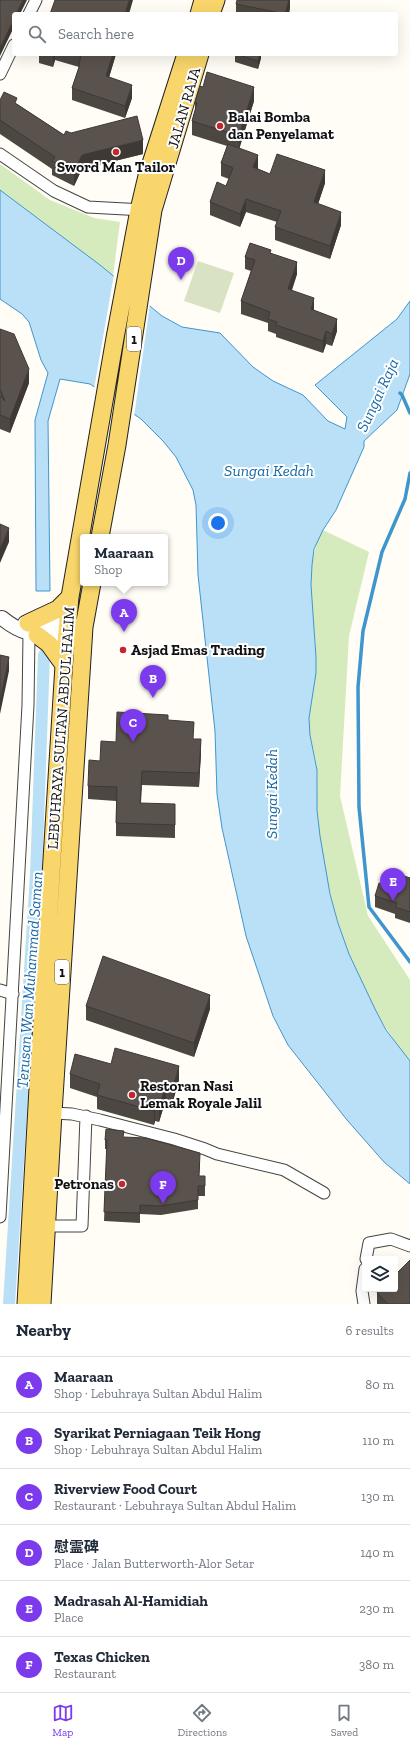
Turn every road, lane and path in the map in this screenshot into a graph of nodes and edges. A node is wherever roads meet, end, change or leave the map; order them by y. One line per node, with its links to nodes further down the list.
1 (36, 0): 4 (street)
2 (203, 0): 5 (main road)
3 (216, 0): 6 (main road)
4 (30, 12)
5 (200, 12)
6 (213, 12)
7 (12, 49): 10 (street)
8 (185, 56): 12 (main road, JALAN RAJA / 1)
9 (199, 56): 12 (main road, JALAN RAJA / 1)
10 (0, 74)
11 (0, 154): 12 (street)
12 (146, 210): 13 (main road, JALAN RAJA / 1)
13 (142, 231): 14 (main road, LEBUHRAYA SULTAN ABDUL HALIM / 1); 15 (main road, 1)
14 (81, 534)
15 (101, 534)
16 (80, 539): 18 (main road, LEBUHRAYA SULTAN ABDUL HALIM / 1)
17 (92, 586): 22 (main road, LEBUHRAYA SULTAN ABDUL HALIM / 1)
18 (70, 596): 20 (main road); 21 (main road, LEBUHRAYA SULTAN ABDUL HALIM / 1)
19 (1, 617): 20 (street)
20 (31, 631): 21 (street); 23 (main road); 25 (street)
21 (67, 631): 22 (street); 23 (main road, LEBUHRAYA SULTAN ABDUL HALIM / 1)
22 (84, 633): 26 (main road, LEBUHRAYA SULTAN ABDUL HALIM / 1)
23 (64, 665): 34 (main road, LEBUHRAYA SULTAN ABDUL HALIM / 1)
24 (0, 990): 25 (street)
25 (13, 994): 29 (street)
26 (53, 1113): 27 (street); 30 (main road, LEBUHRAYA SULTAN ABDUL HALIM / 1)
27 (86, 1116): 28 (street); 30 (street)
28 (324, 1193)
29 (0, 1217)
30 (46, 1226): 35 (main road, LEBUHRAYA SULTAN ABDUL HALIM / 1)
31 (410, 1246): 32 (street)
32 (367, 1256)
33 (362, 1292): 36 (street)
34 (26, 1304)
35 (42, 1304)
36 (364, 1304)

